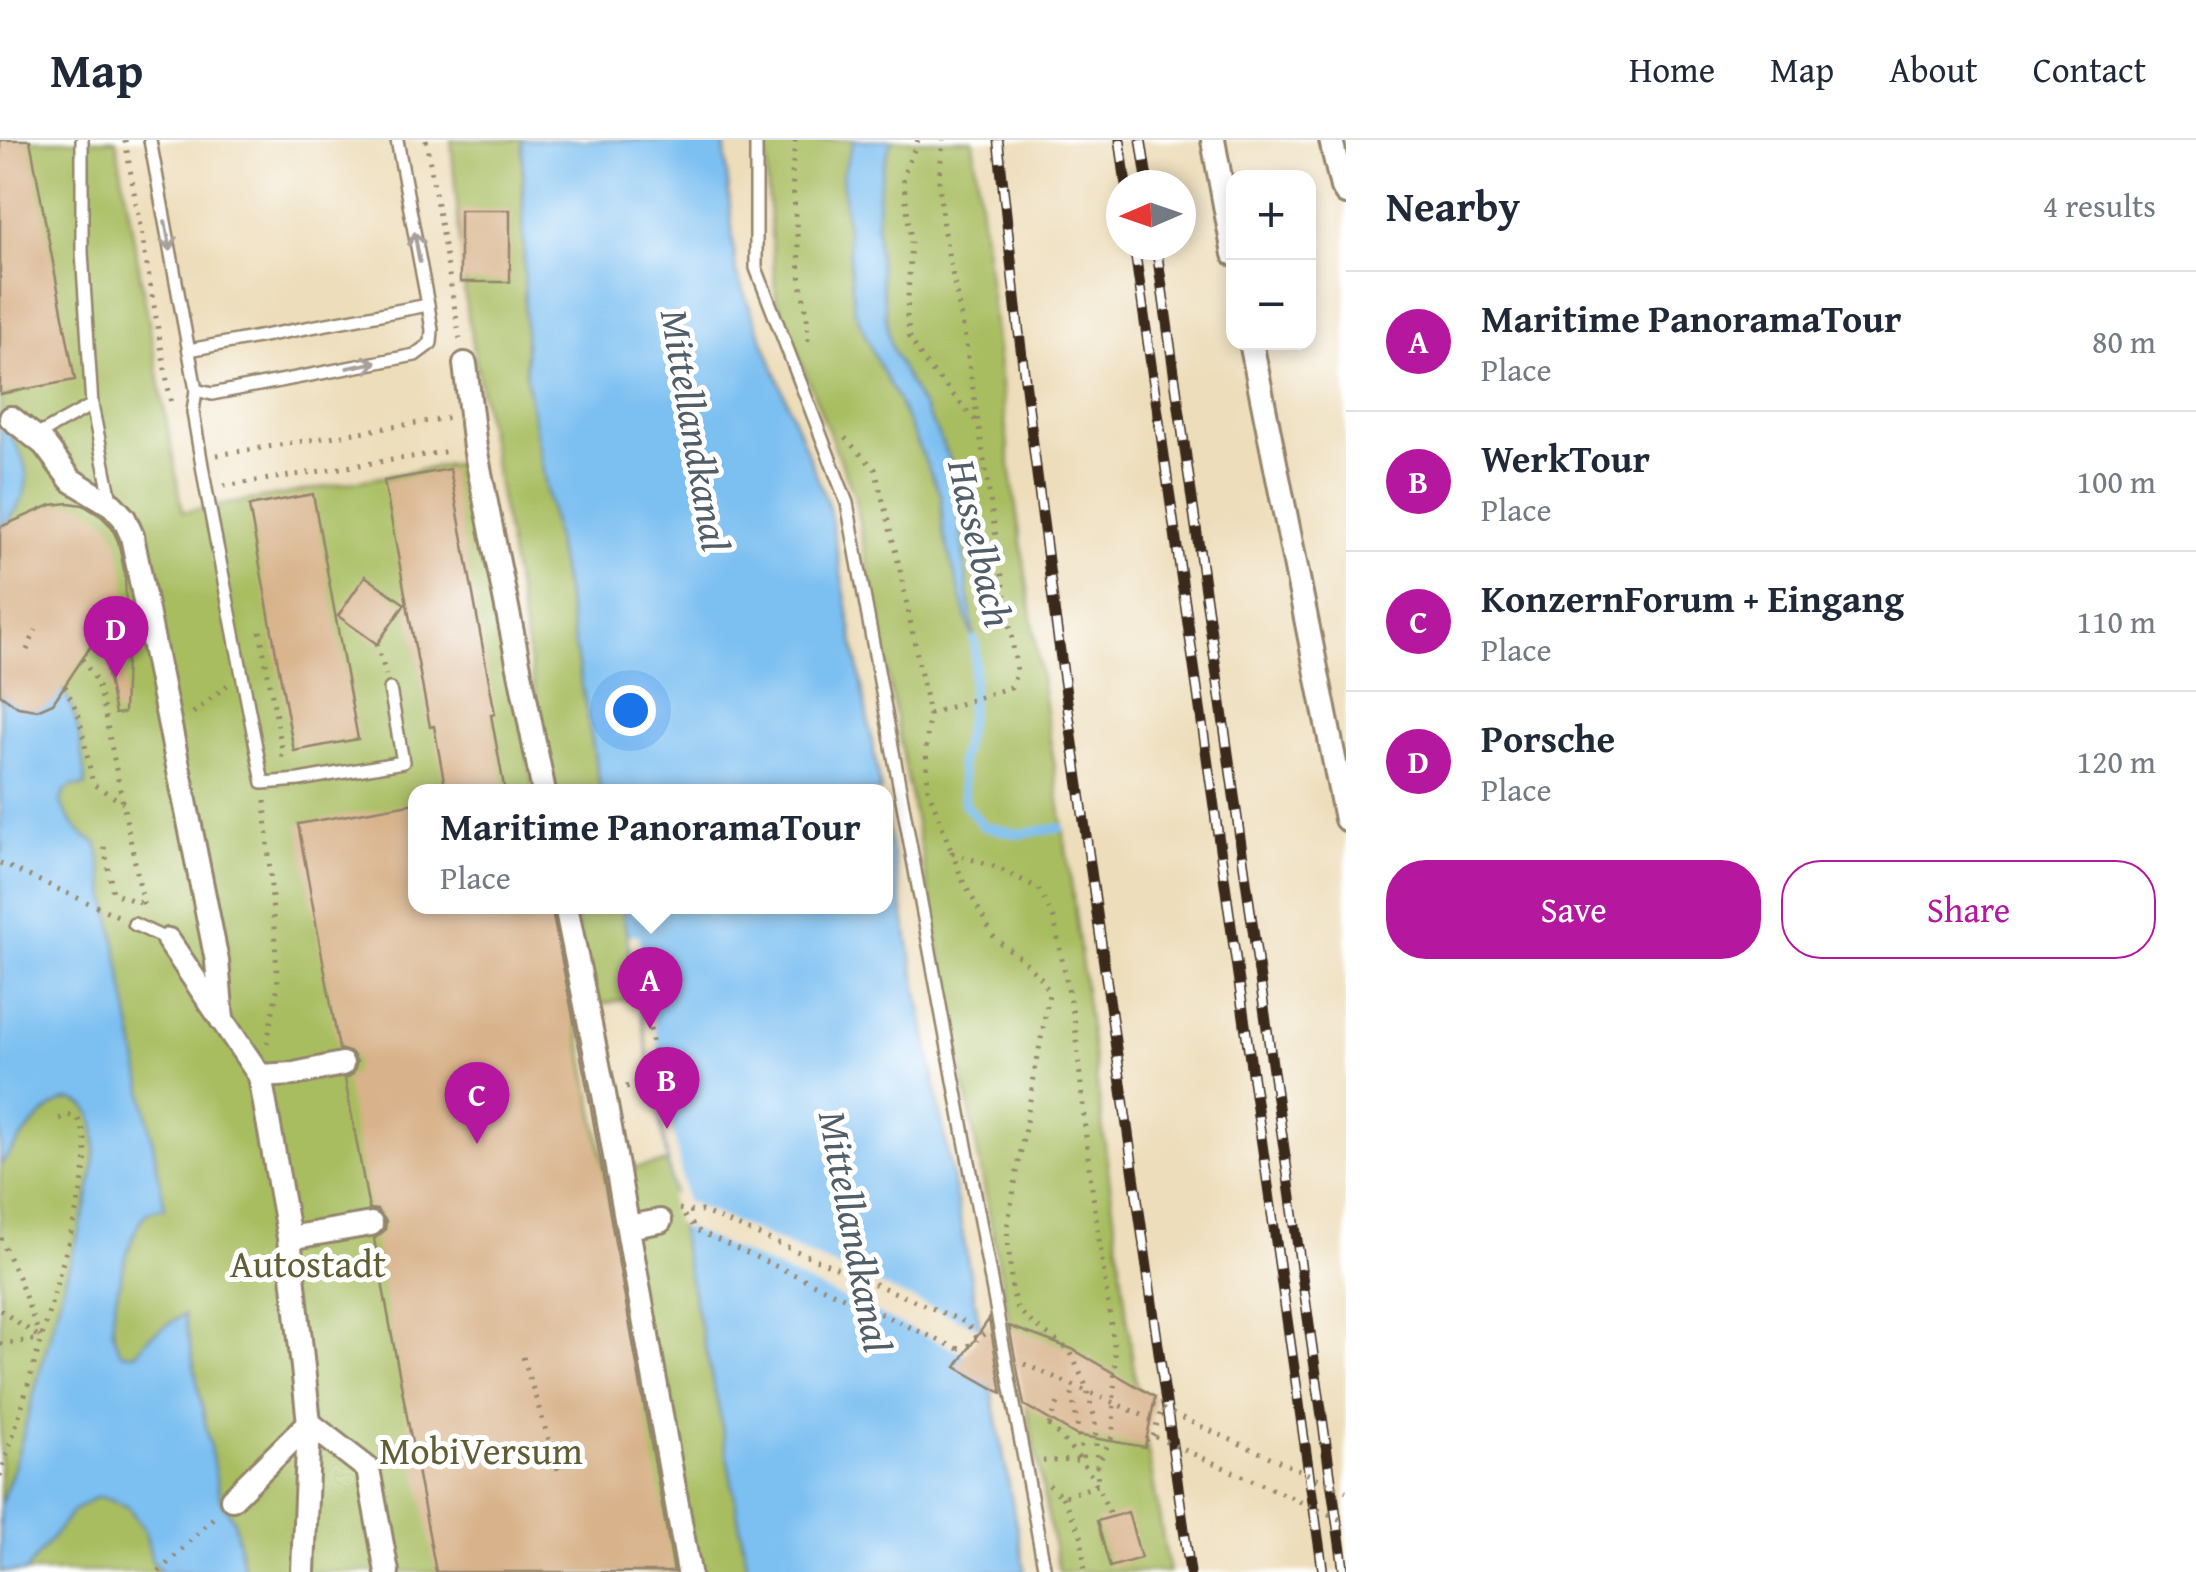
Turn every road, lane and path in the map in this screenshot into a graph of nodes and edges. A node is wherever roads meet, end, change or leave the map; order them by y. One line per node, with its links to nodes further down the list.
1 (82, 140): 20 (lane)
2 (126, 140): 23 (path)
3 (150, 140): 15 (lane, one-way to 15)
4 (397, 140): 14 (lane, one-way to 4)
5 (426, 140): 18 (path)
6 (756, 140): 79 (lane)
7 (795, 140): 17 (path)
8 (918, 140): 24 (path)
9 (943, 140): 24 (path)
10 (1212, 140): 13 (street)
11 (1331, 140): 12 (street)
12 (1346, 193)
13 (1226, 213)
14 (428, 305): 15 (lane); 19 (lane, one-way to 14)
15 (189, 350): 19 (lane)
16 (1253, 350): 44 (street)
17 (808, 360)
18 (464, 364): 21 (street)
19 (196, 390): 28 (lane)
20 (92, 405): 26 (lane); 30 (lane)
21 (470, 414): 27 (street); 28 (path)
22 (11, 418): 26 (street)
23 (173, 419)
24 (978, 424): 39 (path)
25 (838, 428): 39 (path)
26 (34, 437): 30 (street)
27 (476, 448): 29 (path); 42 (street)
28 (201, 457): 29 (lane)
29 (206, 489): 36 (lane)
30 (112, 504): 40 (street)
31 (272, 629): 41 (path)
32 (36, 630): 34 (path)
33 (377, 644): 38 (path)
34 (27, 650)
35 (84, 656): 43 (path)
36 (241, 674): 40 (path); 41 (lane)
37 (66, 686): 43 (path)
38 (390, 689): 41 (lane)
39 (929, 714): 46 (path)
40 (172, 731): 52 (street)
41 (263, 783): 55 (path)
42 (542, 784)
43 (123, 802): 48 (path)
44 (1346, 820)
45 (104, 847): 48 (path)
46 (952, 853): 80 (path); 80 (path)
47 (0, 862): 50 (path)
48 (144, 904): 51 (path)
49 (567, 914): 62 (street)
50 (134, 924): 51 (lane)
51 (159, 935): 52 (street)
52 (222, 1020): 55 (street)
53 (650, 1028): 56 (path)
54 (342, 1064): 55 (street)
55 (260, 1076): 64 (street)
56 (659, 1077): 57 (path); 59 (path)
57 (629, 1086)
58 (56, 1121): 67 (path)
59 (668, 1129)
60 (660, 1221): 62 (street)
61 (372, 1224): 64 (street)
62 (628, 1227): 92 (street)
63 (0, 1238): 67 (path)
64 (290, 1238): 77 (street)
65 (0, 1310): 67 (path)
66 (989, 1330): 68 (path)
67 (41, 1339): 69 (path); 81 (path)
68 (978, 1342): 70 (path); 70 (path)
69 (0, 1344)
70 (958, 1349): 71 (path)
71 (964, 1355)
72 (523, 1356): 82 (path)
73 (1060, 1398): 78 (path)
74 (1153, 1405): 75 (path, bridge)
75 (1162, 1408): 76 (path, bridge); 84 (path, bridge)
76 (1158, 1422): 78 (path); 88 (path, bridge)
77 (309, 1423): 86 (street); 90 (street); 91 (street)
78 (1083, 1460): 79 (path); 83 (path)
79 (1024, 1462): 85 (path); 93 (lane)
80 (1096, 1466): 83 (path)
81 (0, 1476)
82 (560, 1476)
83 (1098, 1485): 85 (path); 87 (path)
84 (1346, 1491)
85 (1062, 1497): 94 (path)
86 (232, 1499): 89 (path)
87 (1111, 1517)
88 (1346, 1522)
89 (159, 1572)
90 (303, 1572)
91 (386, 1572)
92 (690, 1572)
93 (1045, 1572)
94 (1085, 1572)

